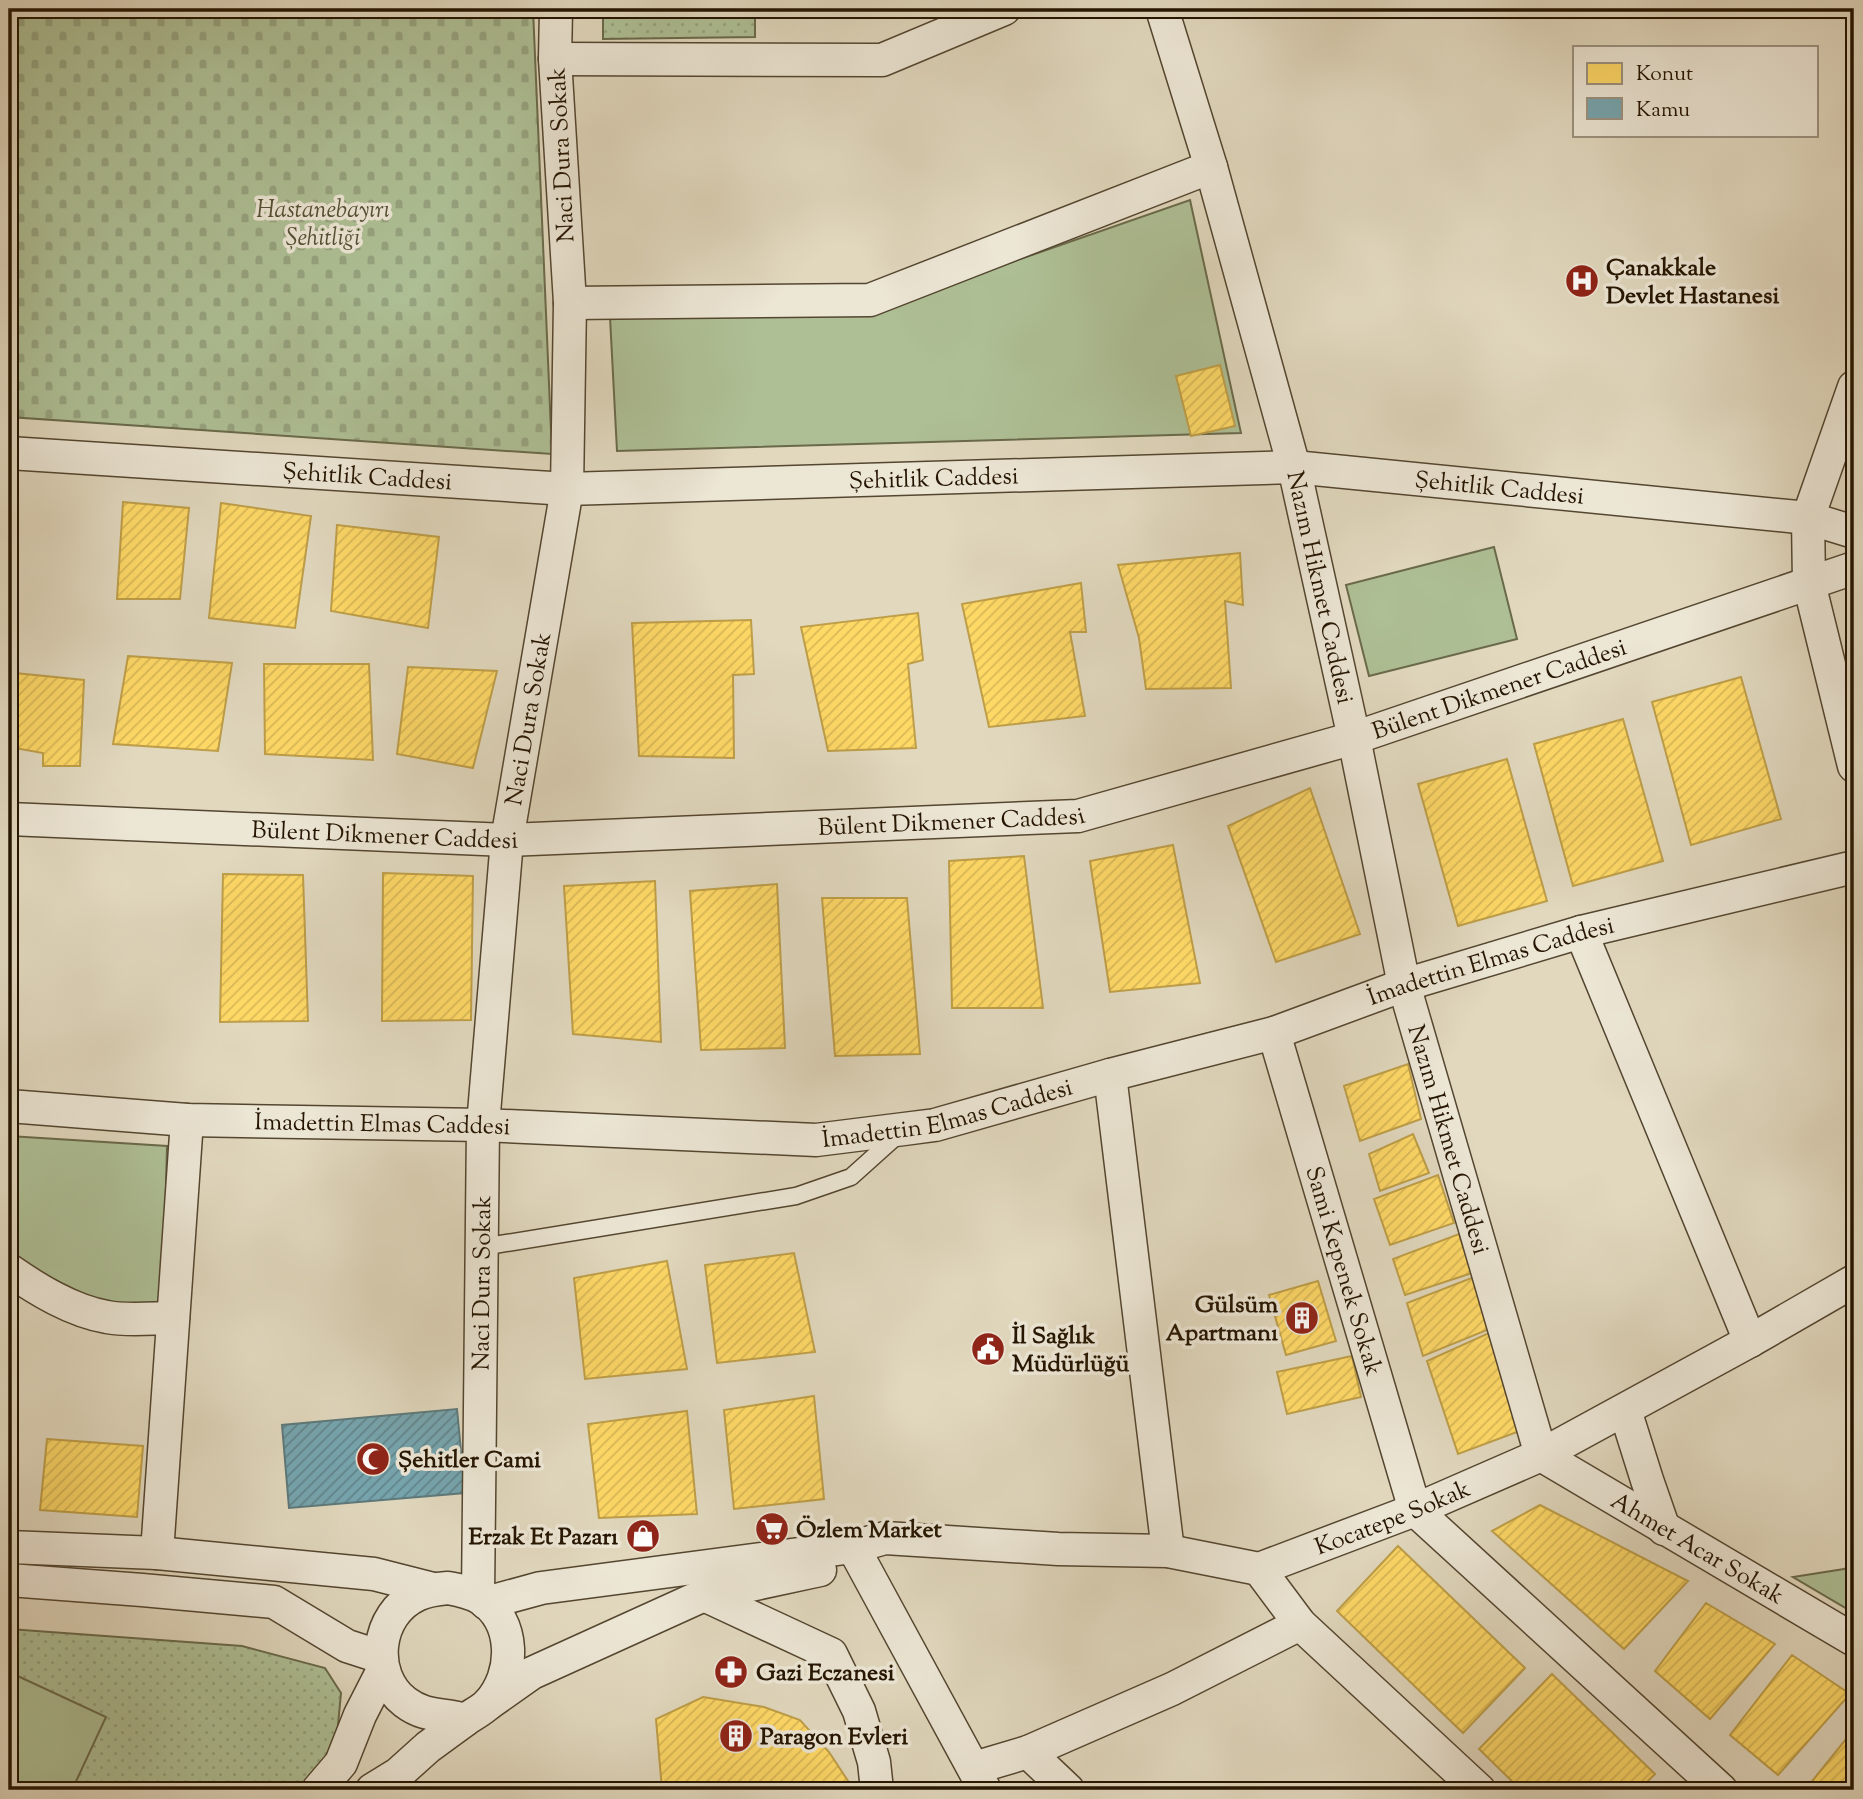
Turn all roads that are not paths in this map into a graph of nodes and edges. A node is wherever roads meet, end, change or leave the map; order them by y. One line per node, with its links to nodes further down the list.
1 (556, 9): 4 (street, Naci Dura Sokak)
2 (1004, 9): 4 (street)
3 (1162, 9): 5 (street, Nazım Hikmet Caddesi)
4 (555, 60): 6 (street, Naci Dura Sokak)
5 (1211, 167): 6 (street); 9 (street, Nazım Hikmet Caddesi)
6 (570, 303): 10 (street, Naci Dura Sokak)
7 (1854, 387): 11 (street)
8 (9, 453): 10 (street, Şehitlik Caddesi)
9 (1294, 467): 10 (street, Şehitlik Caddesi); 11 (street, Şehitlik Caddesi); 15 (street, Nazım Hikmet Caddesi)
10 (567, 489): 18 (street, Naci Dura Sokak)
11 (1808, 518): 12 (street, Şehitlik Caddesi); 14 (street)
12 (1854, 532)
13 (1854, 568): 14 (street, Bülent Dikmener Caddesi)
14 (1809, 583): 15 (street, Bülent Dikmener Caddesi); 16 (street)
15 (1354, 738): 18 (street, Bülent Dikmener Caddesi); 21 (street, Nazım Hikmet Caddesi)
16 (1854, 766)
17 (9, 819): 18 (street, Bülent Dikmener Caddesi)
18 (507, 840): 26 (street, Naci Dura Sokak)
19 (1854, 867): 20 (street, İmadettin Elmas Caddesi)
20 (1581, 932): 21 (street, İmadettin Elmas Caddesi); 32 (street)
21 (1404, 985): 22 (street, İmadettin Elmas Caddesi); 34 (street, Nazım Hikmet Caddesi)
22 (1274, 1033): 23 (street, İmadettin Elmas Caddesi); 35 (street, Sami Kepenek Sokak)
23 (1110, 1076): 27 (street, İmadettin Elmas Caddesi); 38 (street)
24 (9, 1106): 25 (street, İmadettin Elmas Caddesi)
25 (187, 1120): 26 (street, İmadettin Elmas Caddesi); 31 (street)
26 (483, 1125): 27 (street, İmadettin Elmas Caddesi); 28 (street, Naci Dura Sokak)
27 (904, 1129): 28 (lane)
28 (482, 1247): 45 (street, Naci Dura Sokak)
29 (9, 1270): 31 (street)
30 (1854, 1281): 32 (street, Kocatepe Sokak)
31 (173, 1318): 39 (street)
32 (1750, 1341): 33 (street, Kocatepe Sokak)
33 (1625, 1410): 34 (street, Kocatepe Sokak); 36 (street)
34 (1541, 1455): 35 (street, Kocatepe Sokak); 36 (street, Ahmet Acar Sokak)
35 (1415, 1510): 41 (street, Kocatepe Sokak); 57 (street)
36 (1664, 1529): 47 (street, Ahmet Acar Sokak)
37 (9, 1547): 39 (street)
38 (1168, 1550): 40 (street); 41 (street)
39 (157, 1553): 43 (street)
40 (857, 1554): 44 (street); 45 (street); 51 (street)
41 (1259, 1569): 46 (street)
42 (9, 1580): 48 (street)
43 (433, 1589): 45 (street); 48 (street)
44 (704, 1595): 49 (street); 54 (street)
45 (482, 1600): 49 (street)
46 (1300, 1624): 50 (street); 56 (street)
47 (1854, 1640)
48 (382, 1664): 49 (street); 52 (street)
49 (477, 1712): 53 (street)
50 (1028, 1752): 51 (street); 55 (street)
51 (979, 1779)
52 (318, 1790)
53 (372, 1790)
54 (877, 1790)
55 (1068, 1790)
56 (1479, 1790)
57 (1721, 1790)

